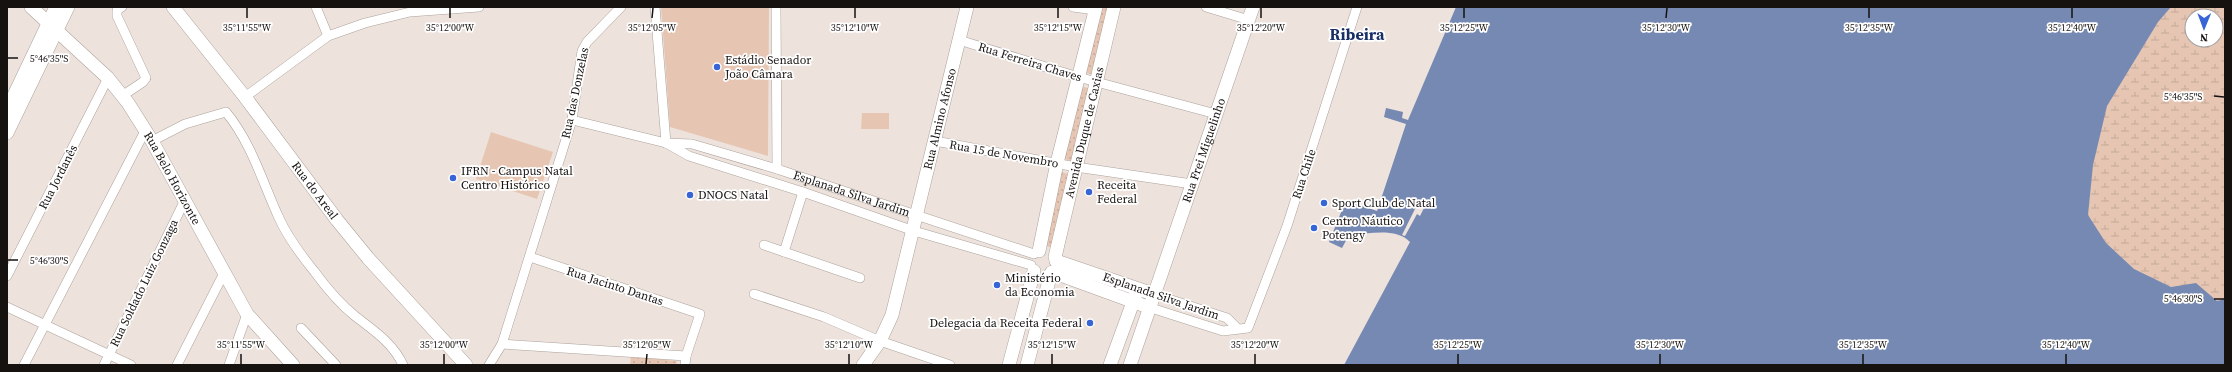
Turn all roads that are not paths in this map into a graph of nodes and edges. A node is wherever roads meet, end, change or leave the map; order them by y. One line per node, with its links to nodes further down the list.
1 (31, 7): 19 (street, Rua Belo Horizonte)
2 (56, 7): 19 (street)
3 (68, 7): 19 (street)
4 (122, 7): 25 (street)
5 (173, 7): 26 (street, Rua do Areal)
6 (316, 7): 20 (street)
7 (479, 7): 20 (street)
8 (620, 7): 29 (street, Rua das Donzelas)
9 (655, 7): 33 (street)
10 (776, 7): 36 (street)
11 (967, 7): 21 (street, Rua Almino Afonso)
12 (1073, 7): 17 (street)
13 (1114, 7): 24 (street, Avenida Duque de Caxias)
14 (1206, 7): 18 (street)
15 (1253, 7): 18 (street, Rua Frei Miguelinho)
16 (1357, 7): 61 (street, Rua Chile)
17 (1096, 9): 22 (street, Avenida Duque de Caxias)
18 (1248, 20): 28 (street, Rua Frei Miguelinho)
19 (52, 28): 23 (street, Rua Belo Horizonte); 27 (street); 30 (street)
20 (328, 36): 26 (street)
21 (959, 40): 22 (street, Rua Ferreira Chaves); 32 (street, Rua Almino Afonso)
22 (1078, 77): 24 (street, Rua Ferreira Chaves); 34 (street, Avenida Duque de Caxias)
23 (108, 78): 25 (street, Rua Belo Horizonte); 50 (street, Rua Jordanês)
24 (1096, 82): 28 (street, Rua Ferreira Chaves); 35 (street, Avenida Duque de Caxias)
25 (122, 96): 31 (street, Rua Belo Horizonte)
26 (245, 97): 76 (street, Rua do Areal)
27 (7, 110)
28 (1216, 114): 37 (street, Rua Frei Miguelinho)
29 (572, 120): 33 (street, Esplanada Silva Jardim); 46 (street, Rua das Donzelas)
30 (7, 133)
31 (149, 136): 41 (street, Rua Belo Horizonte); 59 (street); 75 (street)
32 (935, 141): 34 (street, Rua 15 de Novembro); 42 (street, Rua Almino Afonso)
33 (666, 143): 36 (street, Esplanada Silva Jardim); 39 (street, Esplanada Silva Jardim)
34 (1057, 163): 35 (street, Rua 15 de Novembro); 47 (street, Avenida Duque de Caxias)
35 (1076, 167): 37 (street, Rua 15 de Novembro); 48 (street, Avenida Duque de Caxias)
36 (777, 169): 38 (street, Esplanada Silva Jardim)
37 (1192, 184): 54 (street, Rua Frei Miguelinho)
38 (832, 186): 40 (street); 42 (street, Esplanada Silva Jardim)
39 (803, 192): 40 (street, Esplanada Silva Jardim); 45 (street)
40 (825, 200): 43 (street, Esplanada Silva Jardim)
41 (184, 202): 49 (street, Rua Belo Horizonte); 66 (street, Rua Soldado Luiz Gonzaga)
42 (918, 216): 43 (street, Rua Almino Afonso); 47 (street, Esplanada Silva Jardim)
43 (914, 231): 47 (street, Esplanada Silva Jardim); 64 (street, Rua Almino Afonso)
44 (764, 245): 45 (street)
45 (784, 252): 51 (street)
46 (530, 258): 65 (street, Rua das Donzelas); 67 (street, Rua Jacinto Dantas)
47 (1035, 260): 48 (street); 48 (street); 62 (street, Avenida Duque de Caxias)
48 (1054, 266): 52 (street, Esplanada Silva Jardim); 55 (street, Esplanada Silva Jardim); 63 (street, Avenida Duque de Caxias)
49 (224, 273): 58 (street, Rua Belo Horizonte); 71 (street)
50 (7, 276)
51 (860, 278)
52 (1138, 289): 54 (street, Esplanada Silva Jardim); 55 (street)
53 (754, 294): 64 (street)
54 (1153, 294): 57 (street, Rua Frei Miguelinho); 61 (street, Esplanada Silva Jardim)
55 (1133, 302): 57 (street, Esplanada Silva Jardim); 83 (street)
56 (7, 307): 59 (street)
57 (1148, 307): 61 (street, Esplanada Silva Jardim); 84 (street, Rua Frei Miguelinho)
58 (247, 314): 72 (street); 73 (street, Rua Belo Horizonte)
59 (44, 324): 66 (street); 68 (street)
60 (301, 328): 74 (street)
61 (1237, 328)
62 (1018, 332): 63 (street); 81 (street, Avenida Duque de Caxias)
63 (1034, 336): 82 (street, Avenida Duque de Caxias)
64 (880, 341): 79 (street, Rua Almino Afonso); 80 (street)
65 (500, 347): 67 (street); 77 (street, Rua das Donzelas); 78 (street, Rua das Donzelas)
66 (109, 355): 69 (street, Rua Soldado Luiz Gonzaga); 70 (street)
67 (685, 361)
68 (24, 365)
69 (104, 365)
70 (131, 365)
71 (178, 365)
72 (229, 365)
73 (293, 365)
74 (336, 365)
75 (403, 365)
76 (466, 365)
77 (489, 365)
78 (494, 365)
79 (863, 365)
80 (950, 365)
81 (1009, 365)
82 (1027, 365)
83 (1110, 365)
84 (1130, 365)

